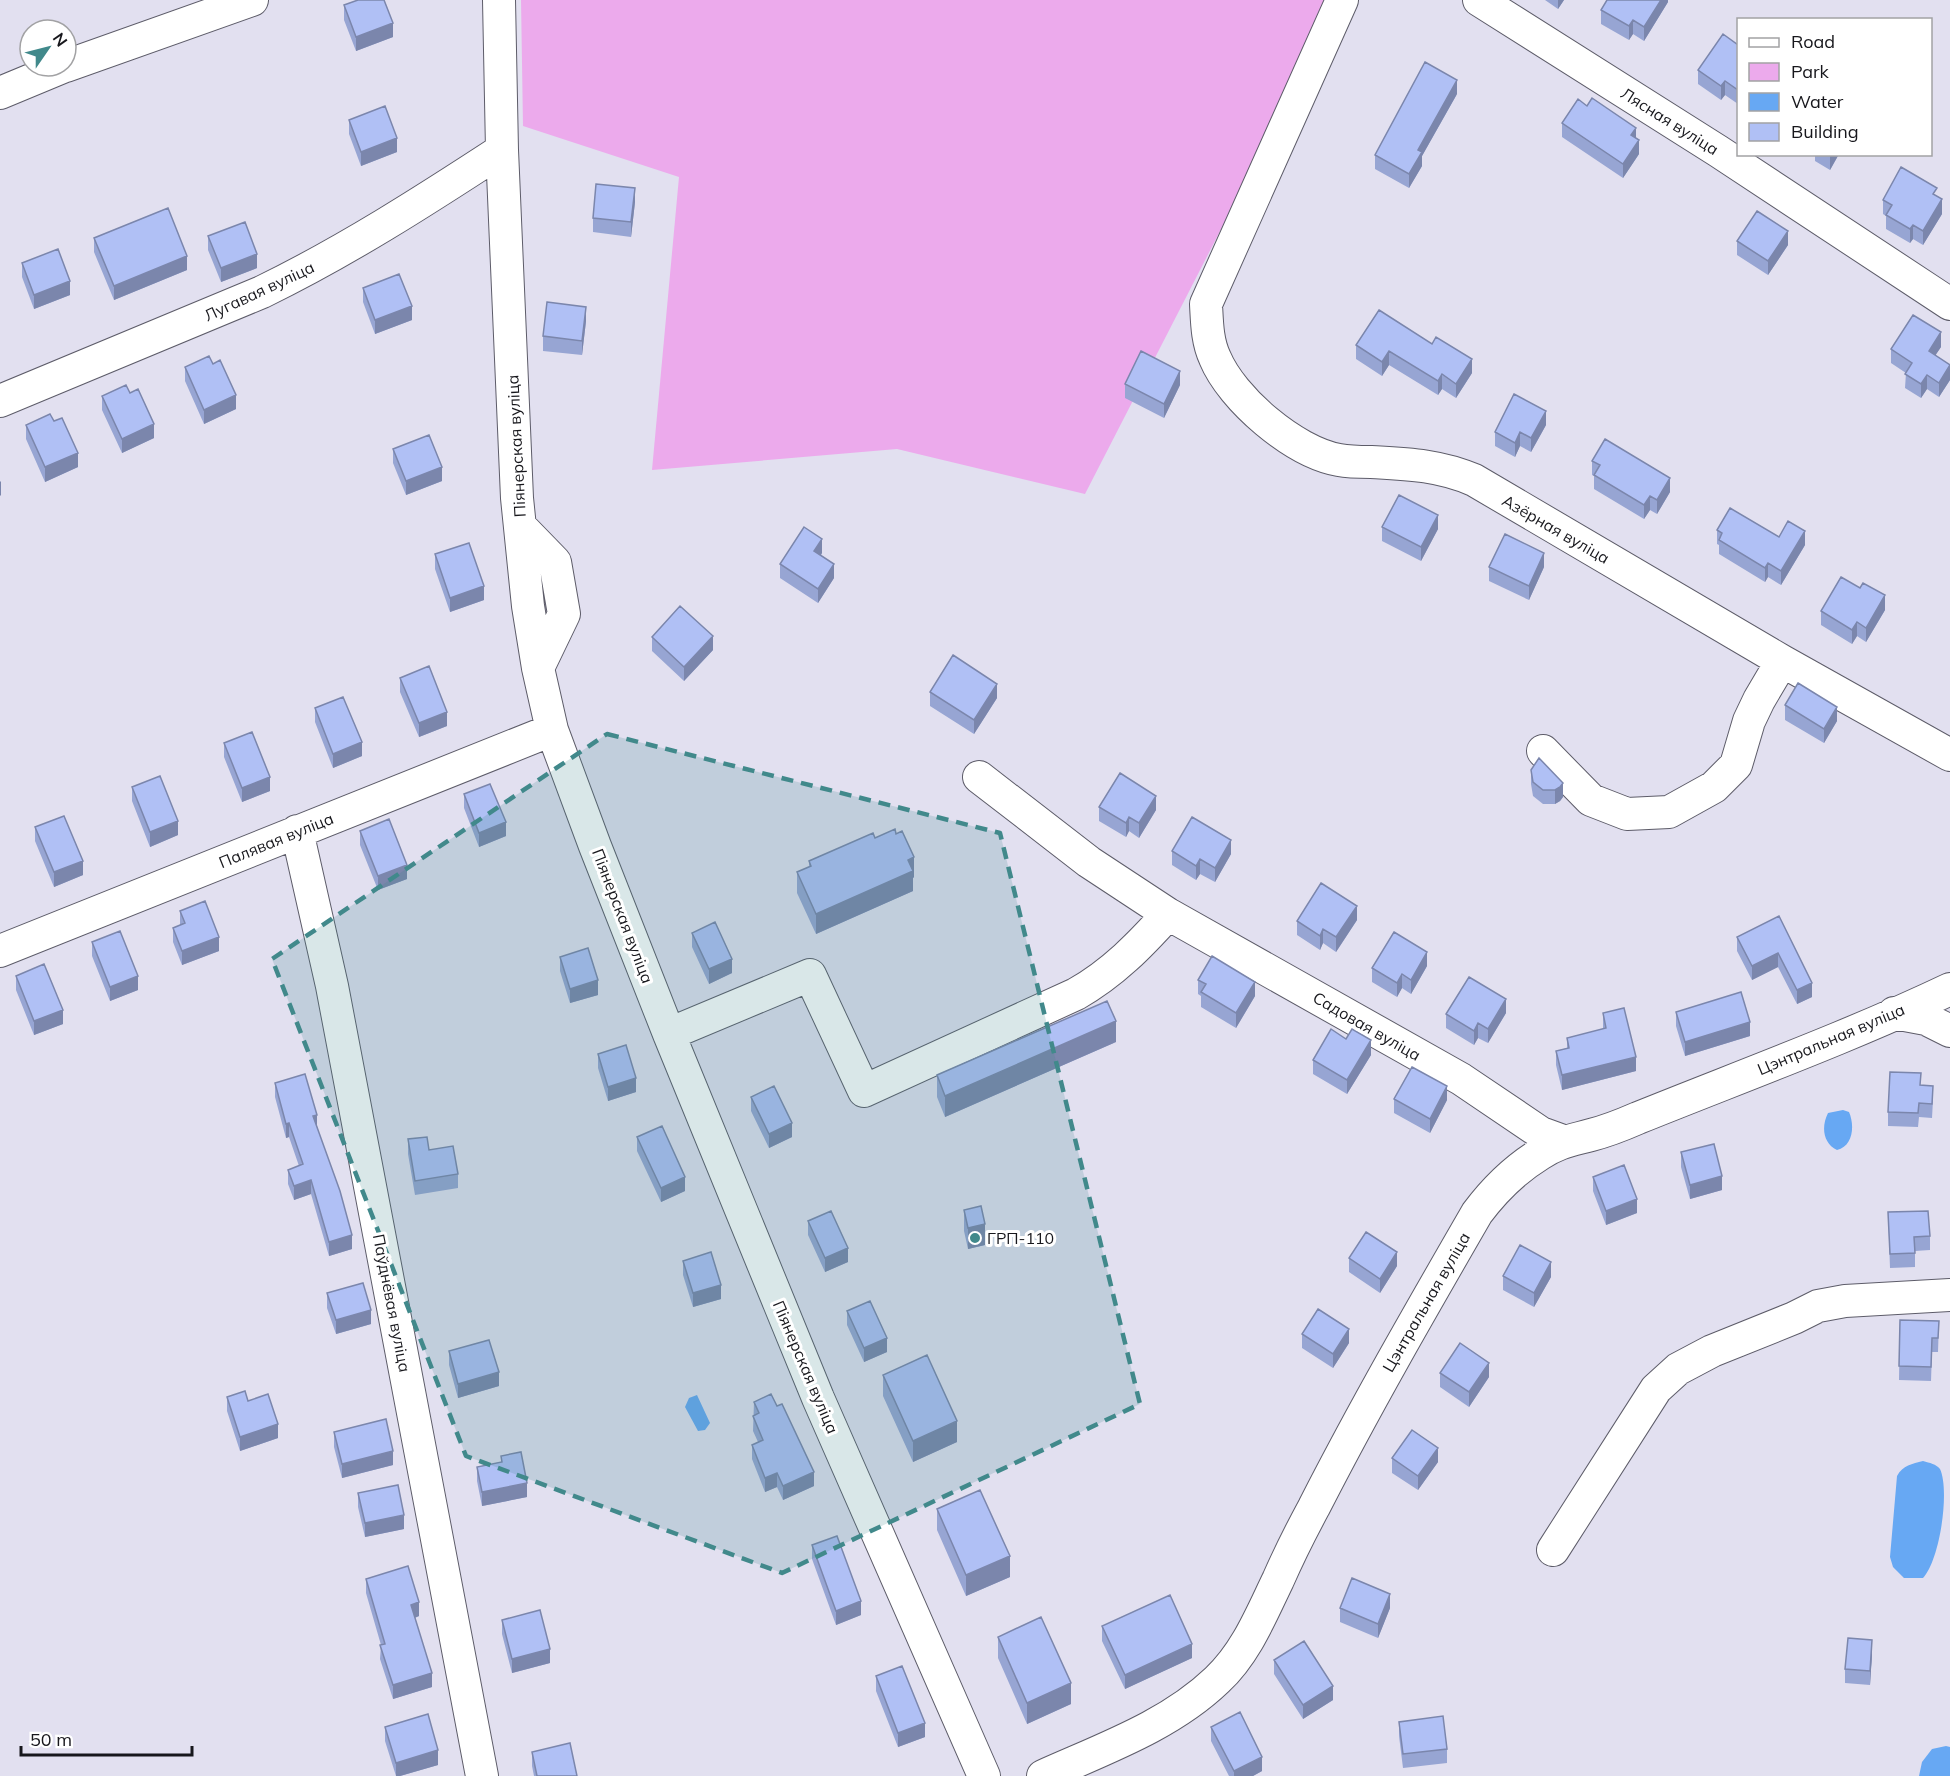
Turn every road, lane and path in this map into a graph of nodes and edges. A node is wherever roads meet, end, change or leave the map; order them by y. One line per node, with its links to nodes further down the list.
1 (252, 0): 5 (street)
2 (499, 0): 8 (street, Піянерская вуліца)
3 (1342, 0): 11 (street, Азёрная вуліца)
4 (1479, 0): 9 (street, Лясная вуліца)
5 (78, 62)
6 (37, 78): 7 (street)
7 (0, 93)
8 (502, 150): 10 (street, Лугавая вуліца); 12 (street, Піянерская вуліца)
9 (1950, 304)
10 (0, 400)
11 (1782, 661): 13 (street); 14 (street, Азёрная вуліца)
12 (552, 730): 16 (street, Палявая вуліца); 22 (street, Піянерская вуліца)
13 (1543, 751)
14 (1950, 755)
15 (979, 777): 17 (street, Садовая вуліца)
16 (297, 831): 18 (street, Палявая вуліца); 26 (street, Паўднёвая вуліца)
17 (1168, 914): 22 (street); 23 (street, Садовая вуліца)
18 (0, 951)
19 (1950, 989): 20 (street, Цэнтральная вуліца)
20 (1894, 1013): 21 (street); 23 (street, Цэнтральная вуліца)
21 (1950, 1031)
22 (669, 1034): 27 (street, Піянерская вуліца)
23 (1563, 1141): 28 (street, Цэнтральная вуліца)
24 (1950, 1295): 25 (street)
25 (1553, 1550)
26 (482, 1776)
27 (984, 1776)
28 (1043, 1776)

